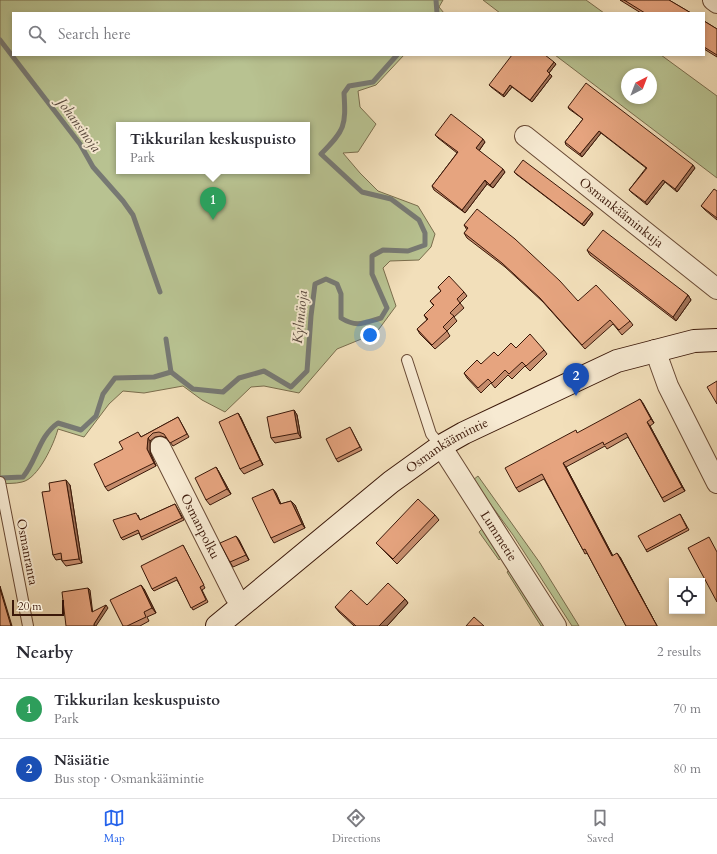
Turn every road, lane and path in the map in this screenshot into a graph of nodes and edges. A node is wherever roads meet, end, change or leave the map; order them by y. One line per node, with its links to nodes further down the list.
1 (713, 0): 2 (street)
2 (717, 3)
3 (525, 136): 4 (street, Osmankääminkuja)
4 (717, 289)
5 (717, 340): 6 (street, Osmankäämintie)
6 (655, 350): 8 (street, Osmankäämintie); 10 (street)
7 (407, 360): 8 (lane)
8 (441, 446): 12 (street, Osmankäämintie); 15 (street, Lummetie)
9 (160, 447): 12 (street, Osmanpolku)
10 (717, 483)
11 (1, 485): 13 (lane, Osmanranta)
12 (244, 605): 14 (street, Osmankäämintie)
13 (28, 626)
14 (217, 626)
15 (556, 626)

